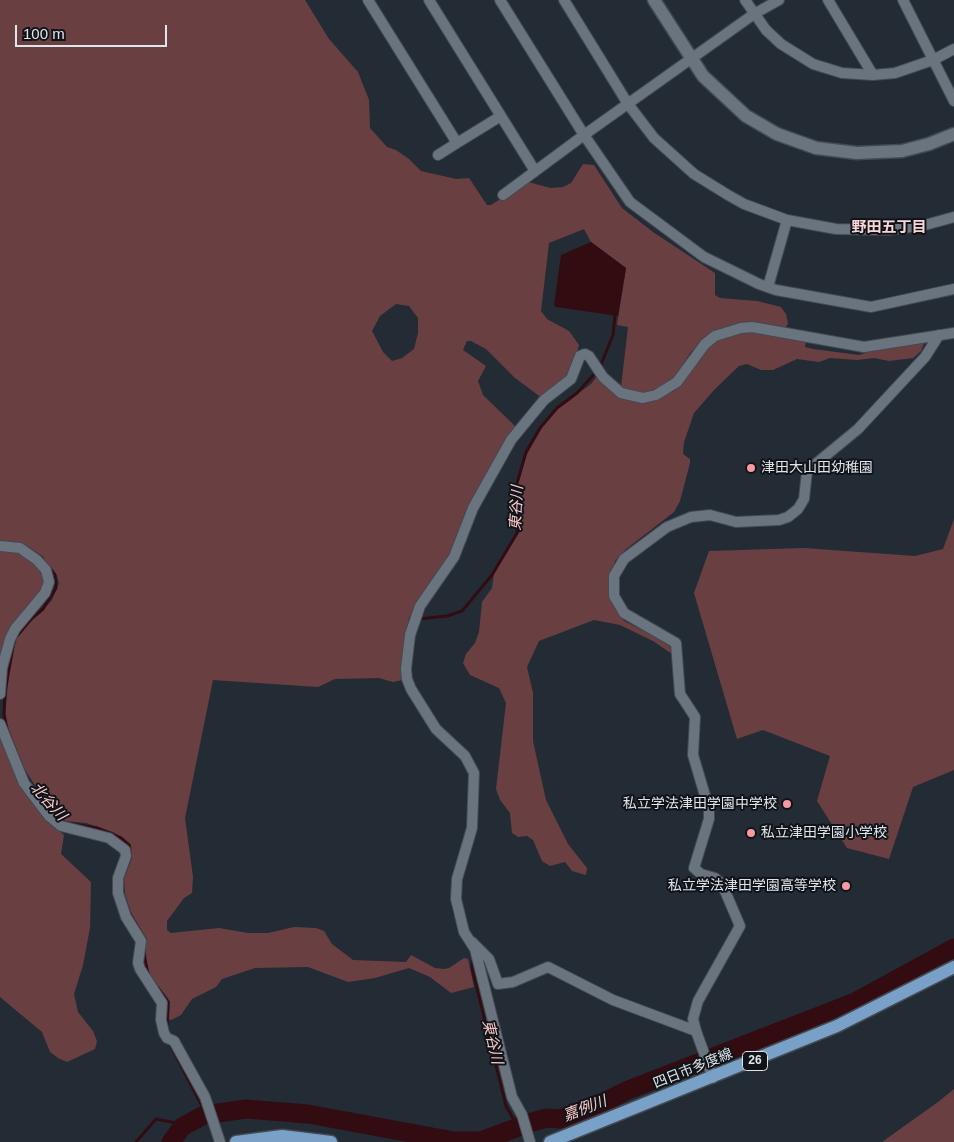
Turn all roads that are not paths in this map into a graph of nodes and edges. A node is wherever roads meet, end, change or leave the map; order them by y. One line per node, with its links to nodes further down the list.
1 (368, 0): 20 (street)
2 (429, 0): 17 (street)
3 (500, 0): 19 (street)
4 (564, 0): 16 (street)
5 (654, 0): 12 (street)
6 (745, 0): 10 (street)
7 (779, 0): 10 (street)
8 (828, 0): 14 (street)
9 (903, 0): 13 (street)
10 (754, 14): 12 (street); 14 (street)
11 (954, 49): 13 (street)
12 (691, 60): 16 (street); 18 (street)
13 (933, 60): 14 (street); 15 (street)
14 (873, 75)
15 (954, 101)
16 (628, 104): 19 (street); 25 (street)
17 (500, 116): 20 (street); 22 (street)
18 (954, 134)
19 (584, 135): 22 (street); 26 (street)
20 (458, 144): 21 (street)
21 (438, 155)
22 (535, 171): 23 (street)
23 (504, 195)
24 (954, 217): 25 (street)
25 (787, 220): 26 (street)
26 (768, 287): 27 (street)
27 (954, 289)
28 (954, 333): 29 (street)
29 (940, 335): 33 (street); 35 (street)
30 (0, 546): 31 (street)
31 (0, 694)
32 (0, 724): 38 (street)
33 (471, 941): 35 (street); 37 (street)
34 (954, 967): 36 (main road, 四日市多度線 / 26)
35 (696, 1031): 36 (street)
36 (711, 1074): 41 (main road, 四日市多度線 / 26)
37 (529, 1138)
38 (220, 1142)
39 (236, 1142): 40 (main road)
40 (331, 1142)
41 (550, 1142)

